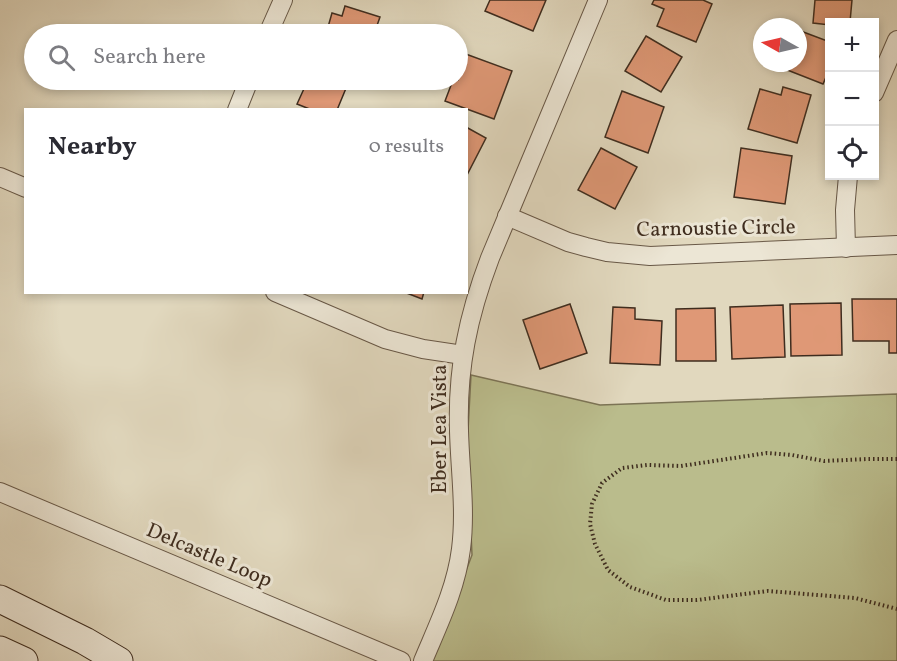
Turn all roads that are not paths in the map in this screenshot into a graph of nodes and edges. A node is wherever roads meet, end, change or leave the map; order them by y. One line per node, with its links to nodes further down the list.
1 (283, 0): 3 (street)
2 (598, 0): 11 (street, Eber Lea Vista)
3 (272, 24)
4 (897, 40): 5 (street)
5 (879, 81)
6 (245, 90): 7 (street)
7 (238, 108)
8 (0, 177): 10 (street)
9 (848, 180): 13 (street)
10 (24, 187)
11 (507, 216): 13 (street, Carnoustie Circle); 15 (street, Eber Lea Vista)
12 (897, 246): 13 (street, Carnoustie Circle)
13 (846, 248)
14 (280, 294): 15 (street)
15 (463, 355): 22 (street, Eber Lea Vista)
16 (0, 492): 21 (street, Delcastle Loop)
17 (0, 599): 20 (street)
18 (0, 650): 19 (street)
19 (24, 661)
20 (118, 661)
21 (401, 661)
22 (423, 661)

